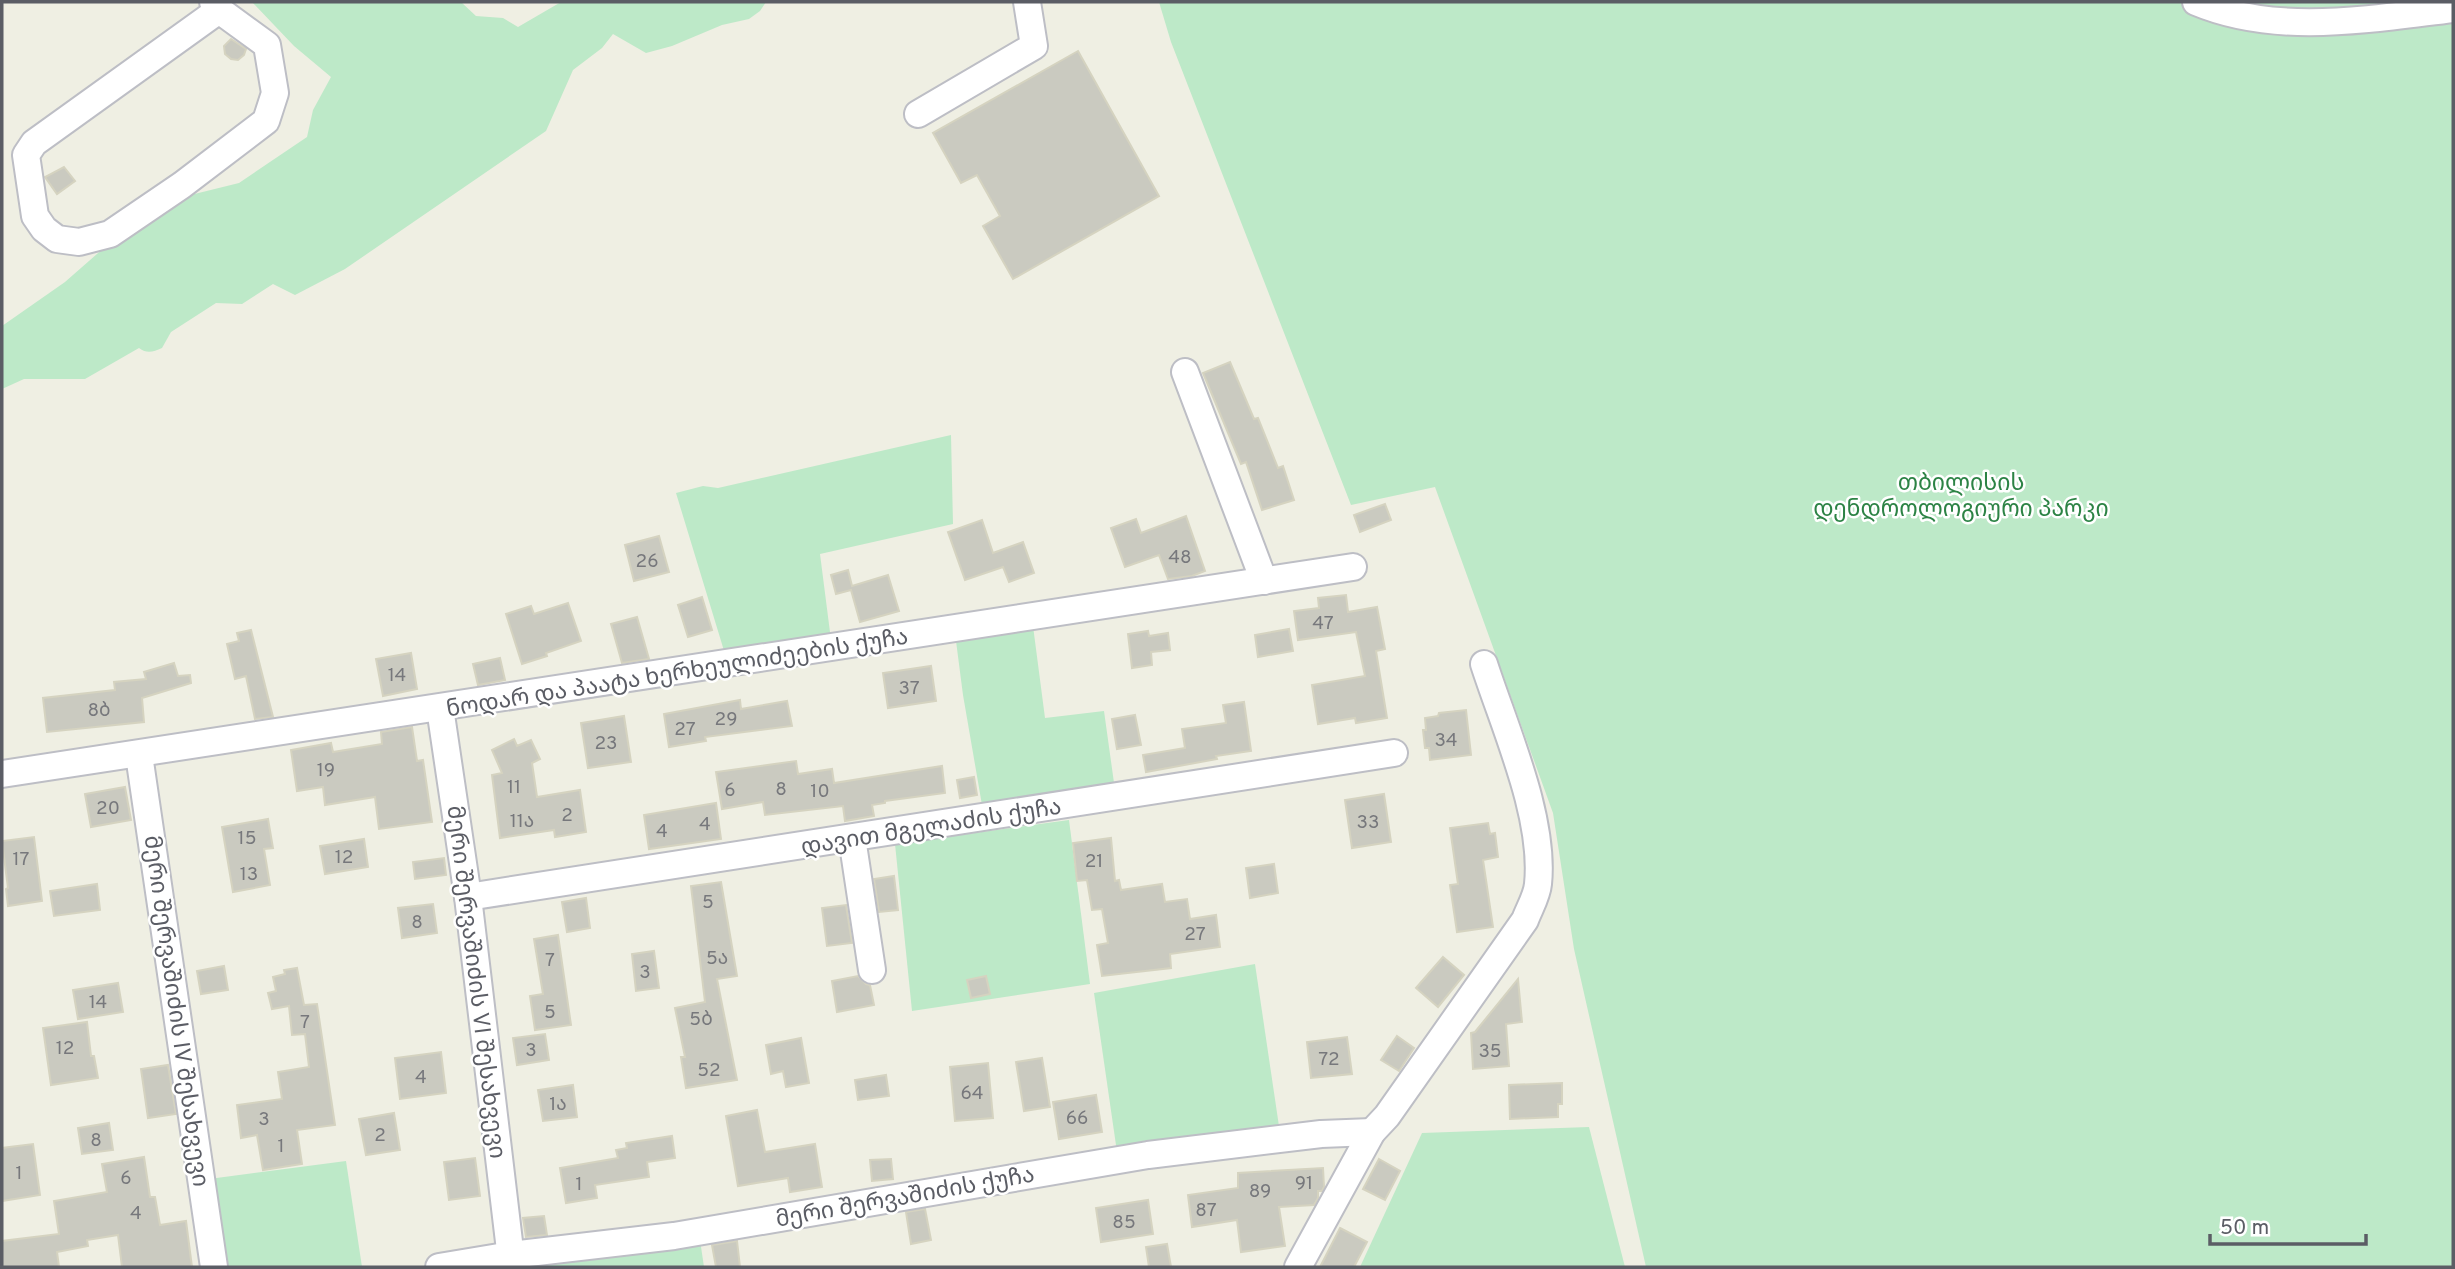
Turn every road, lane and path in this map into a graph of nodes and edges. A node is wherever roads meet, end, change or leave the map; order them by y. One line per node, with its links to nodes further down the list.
1 (1027, 2): 5 (street)
2 (2196, 2): 4 (street)
3 (216, 6): 3 (street)
4 (2453, 9)
5 (918, 114)
6 (1185, 372): 8 (street)
7 (1353, 567): 8 (street, ნოდარ და პაატა ხერხეულიძეების ქუჩა)
8 (1264, 581): 10 (street, ნოდარ და პაატა ხერხეულიძეების ქუჩა)
9 (1484, 664): 17 (street)
10 (440, 708): 12 (street, ნოდარ და პაატა ხერხეულიძეების ქუჩა); 15 (street, მერი შერვაშიძის VI შესახვევი)
11 (1394, 753): 14 (street, დავით მგელაძის ქუჩა)
12 (139, 755): 13 (street, ნოდარ და პაატა ხერხეულიძეების ქუჩა); 19 (street, მერი შერვაშიძის IV შესახვევი)
13 (2, 774)
14 (852, 838): 15 (street, დავით მგელაძის ქუჩა); 16 (street)
15 (468, 897): 18 (street, მერი შერვაშიძის VI შესახვევი)
16 (872, 970)
17 (1372, 1132): 18 (street, მერი შერვაშიძის ქუჩა); 21 (street)
18 (512, 1261): 20 (street, მერი შერვაშიძის ქუჩა)
19 (214, 1267)
20 (439, 1267)
21 (1298, 1267)

